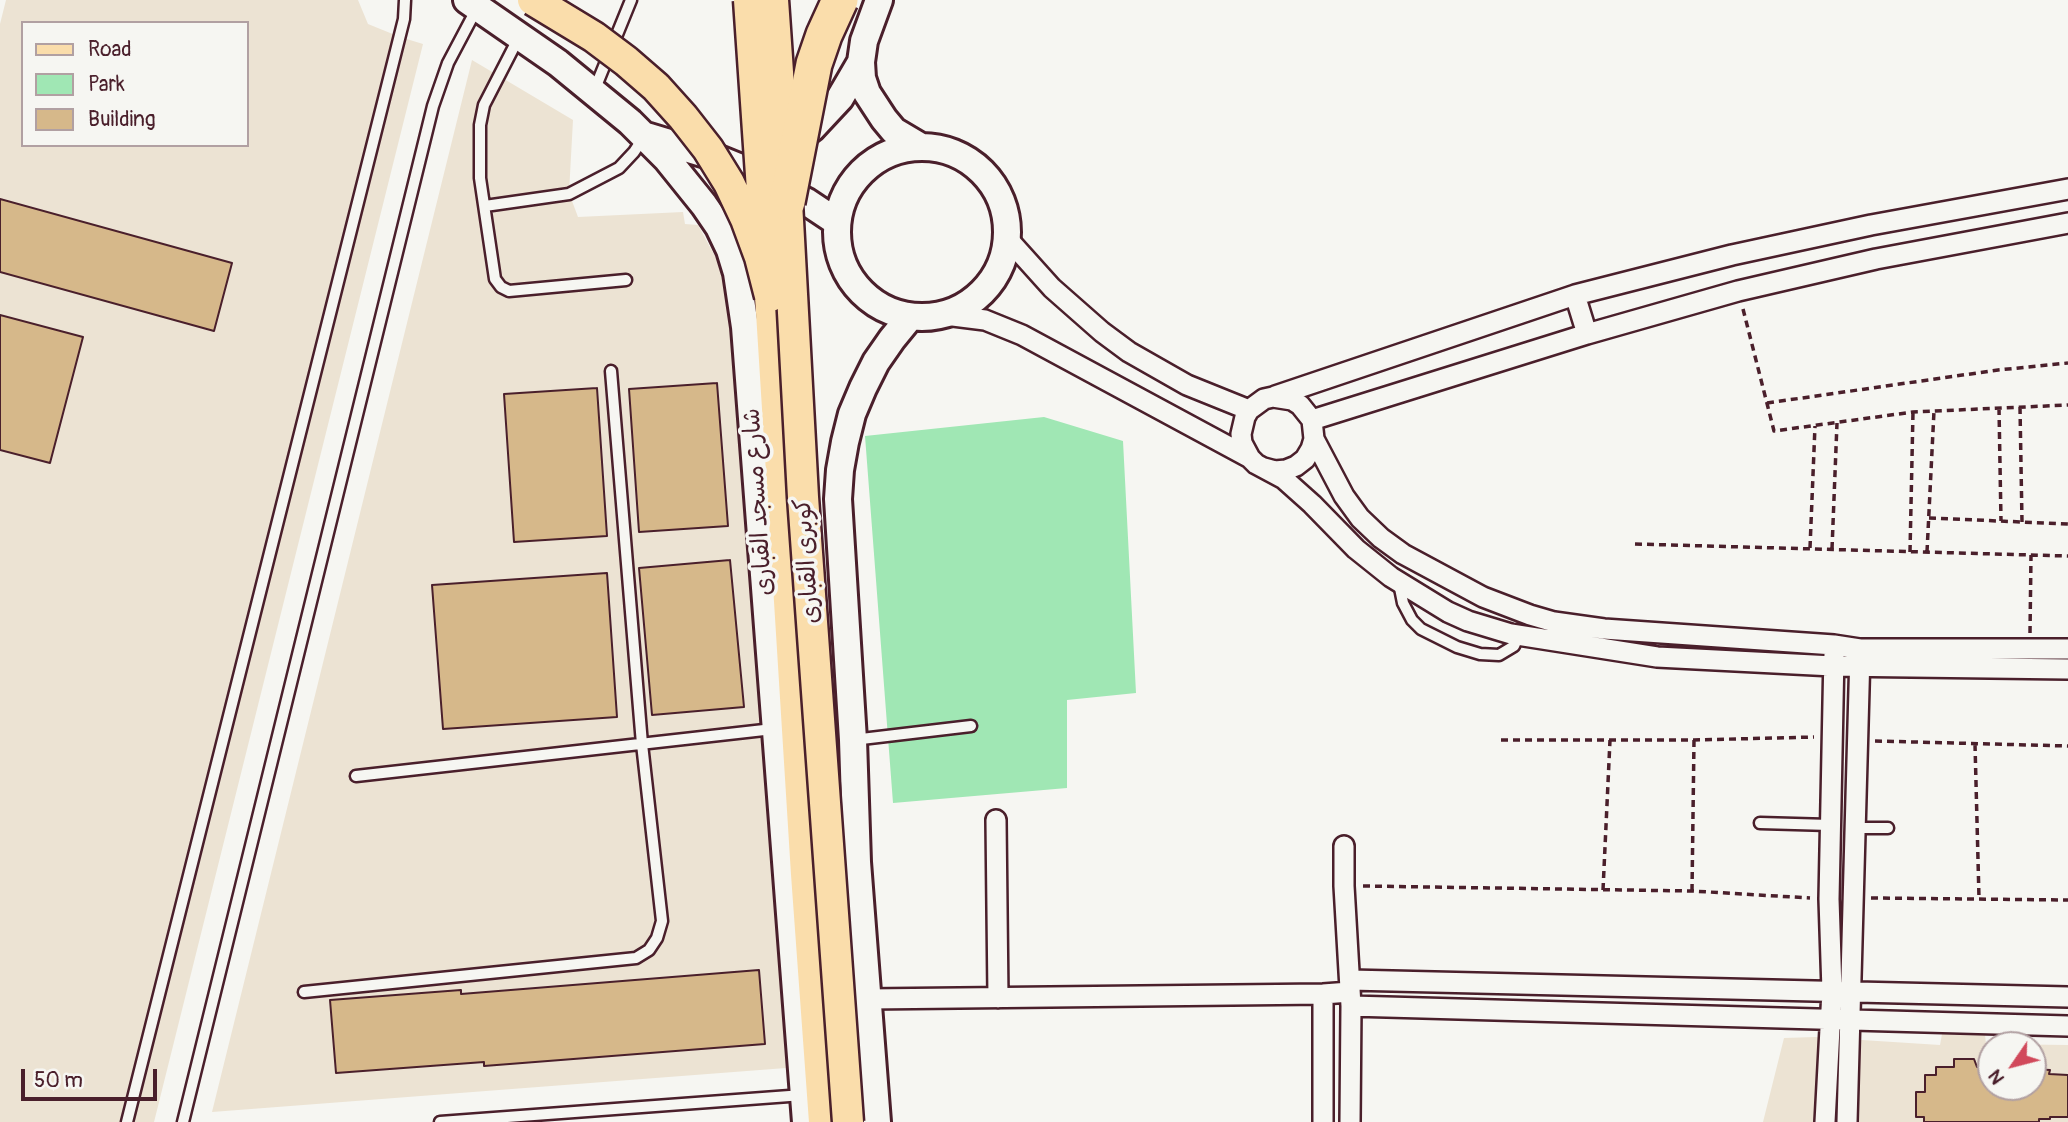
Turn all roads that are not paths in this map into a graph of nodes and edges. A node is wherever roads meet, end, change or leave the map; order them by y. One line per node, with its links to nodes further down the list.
1 (405, 0): 62 (lane)
2 (533, 0): 23 (main road, bridge)
3 (631, 0): 11 (lane)
4 (748, 0): 23 (main road, كوبرى القبارى, bridge)
5 (773, 0): 16 (main road, كوبرى القبارى, bridge)
6 (840, 0): 16 (highway, bridge)
7 (879, 0): 10 (street)
8 (473, 3): 9 (street, شارع مسجد القبارى); 63 (lane)
9 (520, 35): 11 (street, شارع مسجد القبارى); 17 (lane)
10 (860, 62): 13 (street); 14 (street)
11 (594, 92): 12 (street, شارع مسجد القبارى)
12 (644, 136): 14 (street); 17 (lane); 40 (street, شارع مسجد القبارى)
13 (921, 147): 18 (street); 20 (street)
14 (741, 168): 18 (street)
15 (2068, 189): 22 (street)
16 (787, 202): 67 (main road, كوبرى القبارى, bridge)
17 (485, 206): 21 (lane)
18 (838, 222): 25 (street)
19 (2068, 223): 26 (street)
20 (1007, 238): 24 (street); 29 (street)
21 (626, 280)
22 (1575, 295): 26 (street); 28 (street)
23 (770, 296): 66 (main road, كوبرى القبارى)
24 (945, 315): 25 (street); 31 (street)
25 (910, 317): 41 (street)
26 (1587, 334): 30 (street)
27 (611, 371): 42 (lane)
28 (1273, 397): 29 (street); 30 (street)
29 (1250, 410): 31 (street)
30 (1313, 429): 31 (street); 34 (street)
31 (1257, 463): 32 (street)
32 (1399, 582): 33 (street); 33 (lane)
33 (1519, 635): 37 (street)
34 (1834, 645): 36 (street); 37 (street)
35 (2068, 649): 36 (street)
36 (1861, 657): 37 (street); 38 (street); 47 (street)
37 (1833, 666): 46 (street)
38 (2068, 669)
39 (971, 726): 41 (lane)
40 (776, 729): 42 (lane); 61 (street, شارع مسجد القبارى)
41 (853, 740): 57 (street)
42 (642, 744): 43 (lane); 52 (lane)
43 (356, 776)
44 (996, 820): 56 (street)
45 (1760, 823): 46 (lane)
46 (1830, 825): 50 (street)
47 (1856, 828): 48 (lane); 51 (street)
48 (1888, 828)
49 (1344, 846): 53 (street)
50 (1832, 991): 51 (street); 53 (street); 58 (street)
51 (1852, 991): 55 (street); 59 (street)
52 (304, 992)
53 (1351, 993): 54 (street); 58 (street); 70 (street)
54 (1323, 994): 56 (street); 69 (street)
55 (2068, 997)
56 (998, 998): 57 (street)
57 (868, 999): 68 (street)
58 (1830, 1019): 59 (street); 71 (street)
59 (1851, 1020): 60 (street); 72 (street)
60 (2068, 1026)
61 (804, 1095): 64 (lane); 65 (street, شارع مسجد القبارى)
62 (127, 1122)
63 (183, 1122)
64 (440, 1122)
65 (806, 1122)
66 (824, 1122)
67 (848, 1122)
68 (877, 1122)
69 (1323, 1122)
70 (1350, 1122)
71 (1825, 1122)
72 (1847, 1122)

